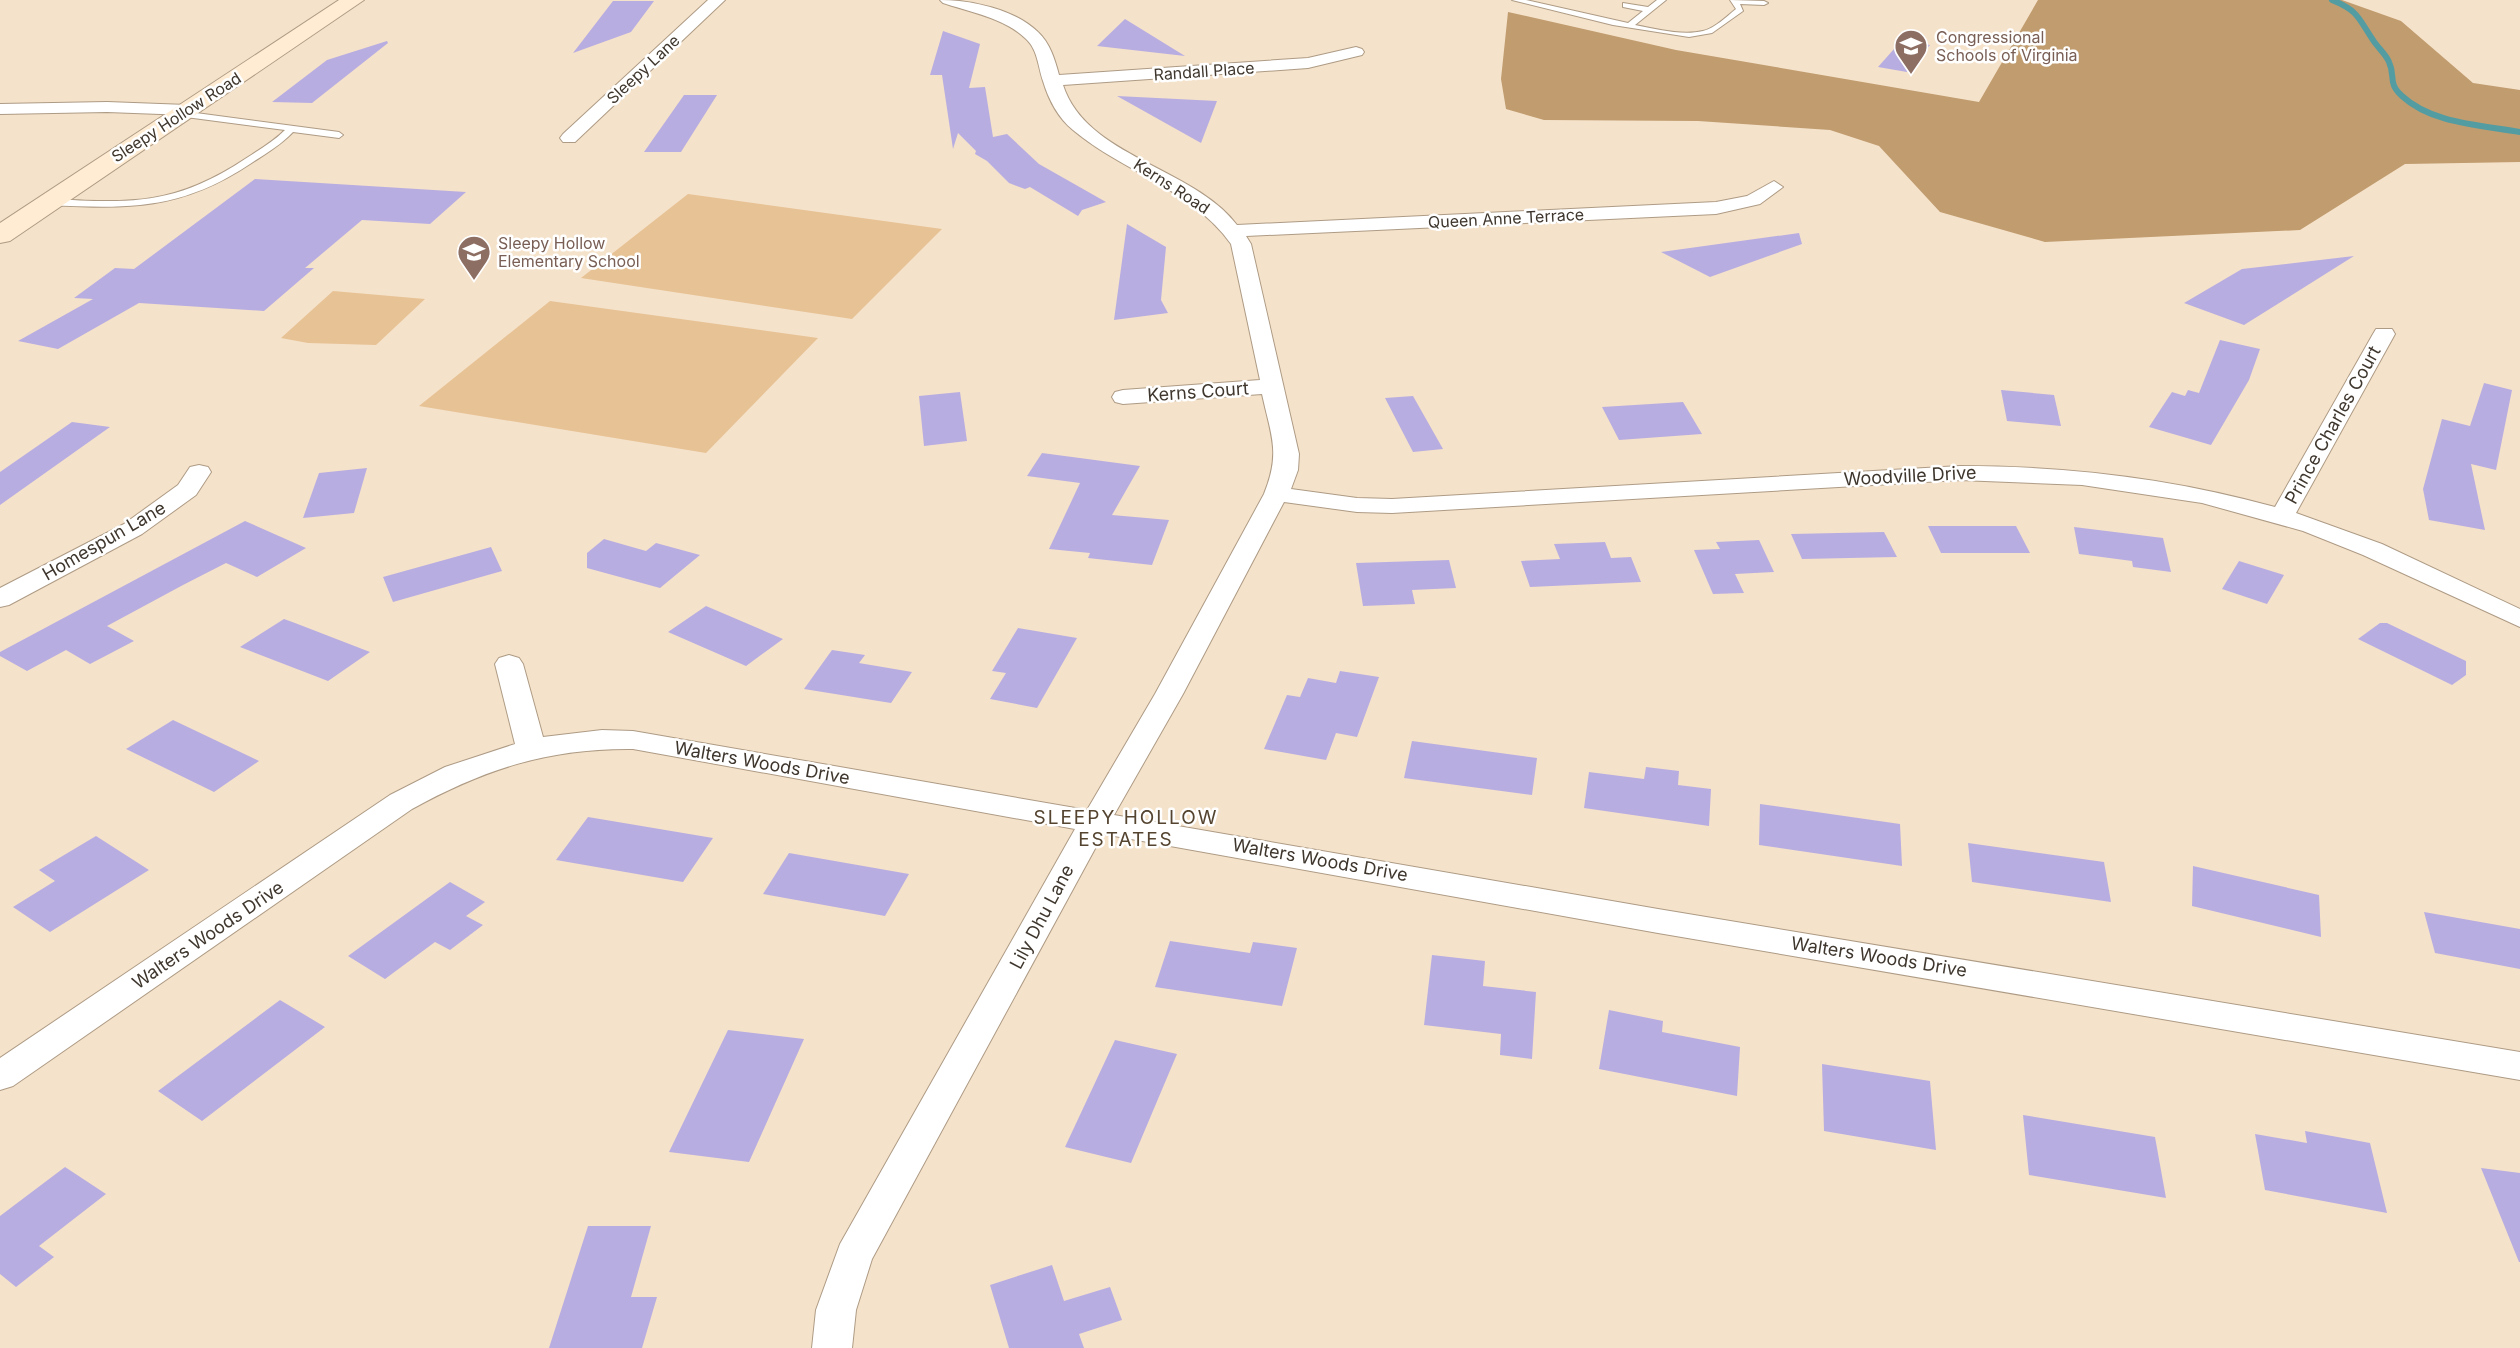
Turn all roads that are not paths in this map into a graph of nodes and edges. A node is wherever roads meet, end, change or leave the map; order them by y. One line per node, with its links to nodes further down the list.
1 (353, 0): 14 (main road, Sleepy Hollow Road)
2 (717, 0): 17 (street, Sleepy Lane)
3 (948, 0): 12 (street, Kerns Road)
4 (1516, 0): 10 (lane)
5 (1662, 0): 9 (lane)
6 (1736, 1): 7 (lane); 10 (lane)
7 (1764, 3)
8 (1626, 5): 9 (lane)
9 (1649, 10): 10 (lane)
10 (1631, 24)
11 (1356, 51): 12 (street, Randall Place)
12 (1051, 81): 20 (street, Kerns Road)
13 (0, 109): 14 (street)
14 (184, 112): 15 (lane); 19 (main road, Sleepy Hollow Road)
15 (291, 129): 16 (lane); 19 (lane)
16 (339, 135)
17 (569, 138)
18 (1774, 187): 20 (street, Queen Anne Terrace)
19 (49, 202): 21 (main road, Sleepy Hollow Road)
20 (1234, 231): 23 (street, Kerns Road)
21 (0, 235)
22 (2384, 334): 27 (street, Prince Charles Court)
23 (1273, 386): 24 (street, Kerns Court); 26 (street, Kerns Road)
24 (1123, 397)
25 (199, 472): 28 (street, Homespun Lane)
26 (1276, 494): 27 (street, Woodville Drive); 32 (street, Lily Dhu Lane)
27 (2282, 516): 29 (street, Woodville Drive)
28 (0, 599)
29 (2520, 619)
30 (509, 664): 31 (street)
31 (531, 748): 32 (street, Walters Woods Drive); 34 (street, Walters Woods Drive)
32 (1095, 821): 33 (street, Walters Woods Drive); 35 (street, Lily Dhu Lane)
33 (2520, 1066)
34 (0, 1076)
35 (832, 1348)

